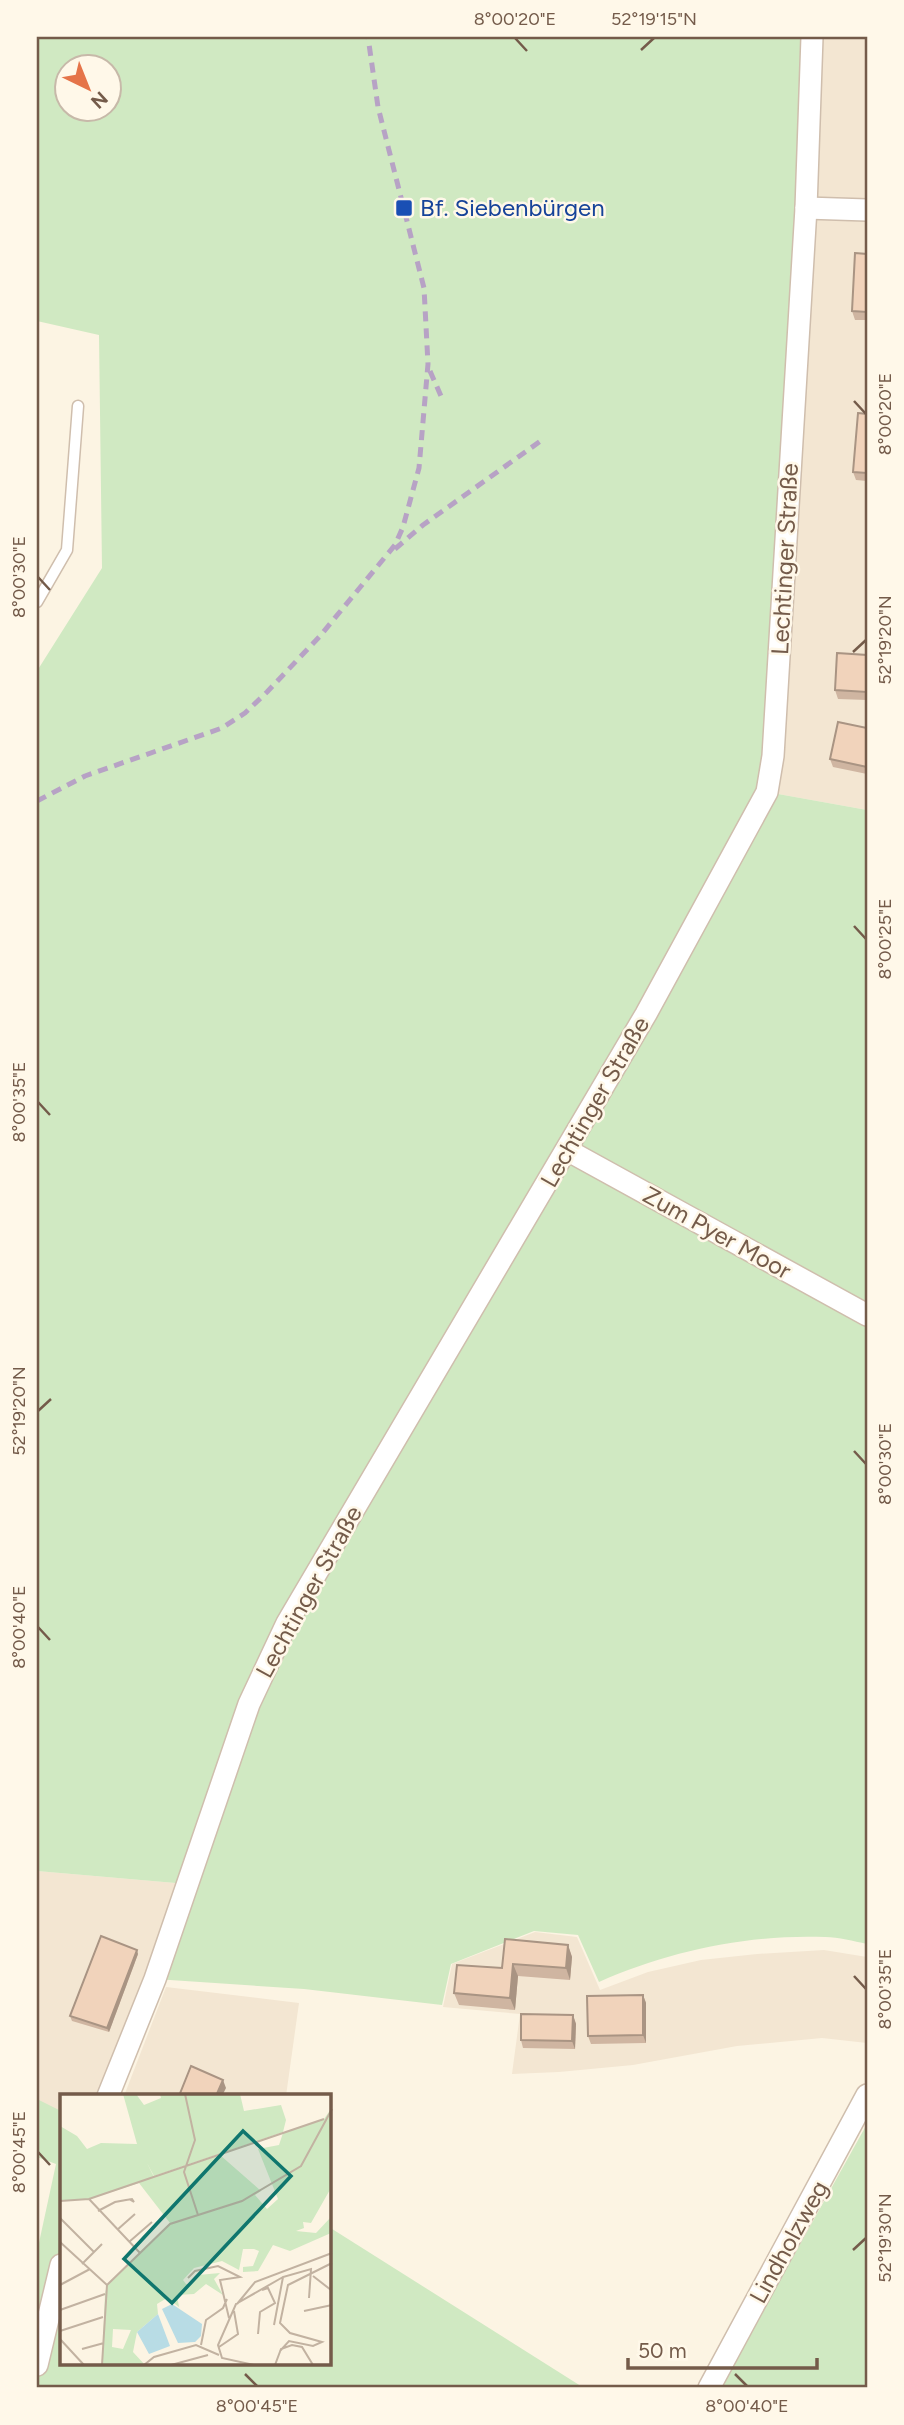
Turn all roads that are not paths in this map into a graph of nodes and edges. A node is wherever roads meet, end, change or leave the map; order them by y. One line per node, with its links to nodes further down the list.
1 (813, 37): 2 (street, Lechtinger Straße)
2 (806, 208): 3 (street); 6 (street, Lechtinger Straße)
3 (867, 210)
4 (78, 405): 5 (lane)
5 (37, 602)
6 (567, 1150): 7 (street, Zum Pyer Moor); 8 (street, Lechtinger Straße)
7 (867, 1315)
8 (109, 2094)
9 (867, 2095): 12 (street, Lindholzweg)
10 (60, 2269): 11 (street)
11 (37, 2365)
12 (709, 2388)

